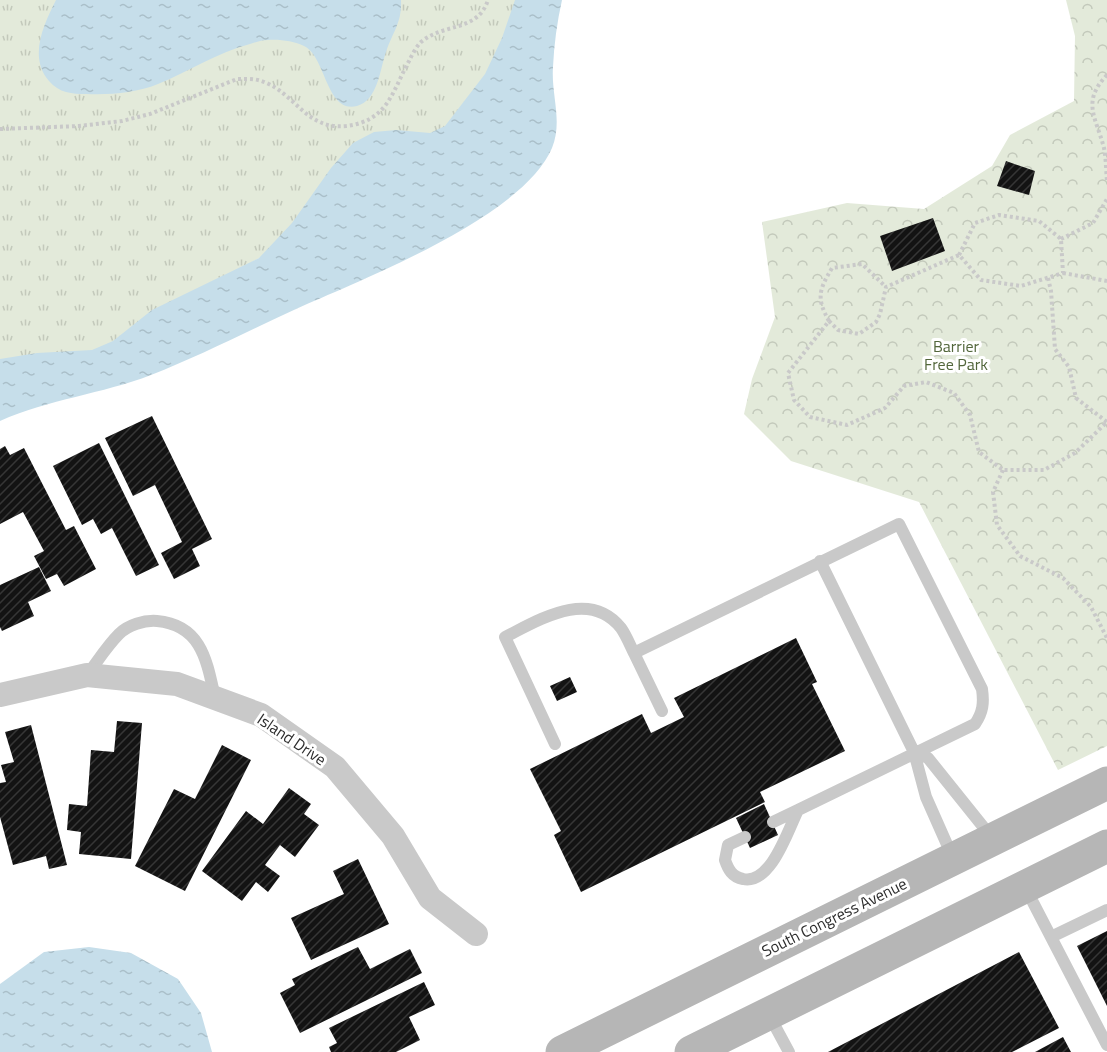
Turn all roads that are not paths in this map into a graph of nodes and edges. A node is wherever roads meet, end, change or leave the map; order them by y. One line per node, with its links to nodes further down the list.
1 (820, 561): 2 (lane); 8 (lane); 8 (lane)
2 (634, 653): 6 (lane); 7 (lane)
3 (87, 675): 4 (street, Island Drive); 5 (street, Island Drive); 5 (lane)
4 (0, 695)
5 (215, 698): 18 (street, Island Drive)
6 (662, 711)
7 (555, 744)
8 (914, 752): 10 (lane); 13 (lane); 15 (lane)
9 (1107, 783): 13 (main road, South Congress Avenue)
10 (798, 810): 11 (lane); 12 (lane)
11 (773, 822)
12 (745, 837)
13 (993, 839): 15 (main road, South Congress Avenue)
14 (1107, 846): 16 (main road)
15 (953, 859): 22 (main road, South Congress Avenue)
16 (1025, 887): 19 (lane); 20 (main road)
17 (1107, 910): 19 (lane)
18 (476, 934)
19 (1051, 937): 21 (lane)
20 (769, 1013): 23 (main road); 24 (lane)
21 (1107, 1045)
22 (562, 1052)
23 (691, 1052)
24 (789, 1052)

